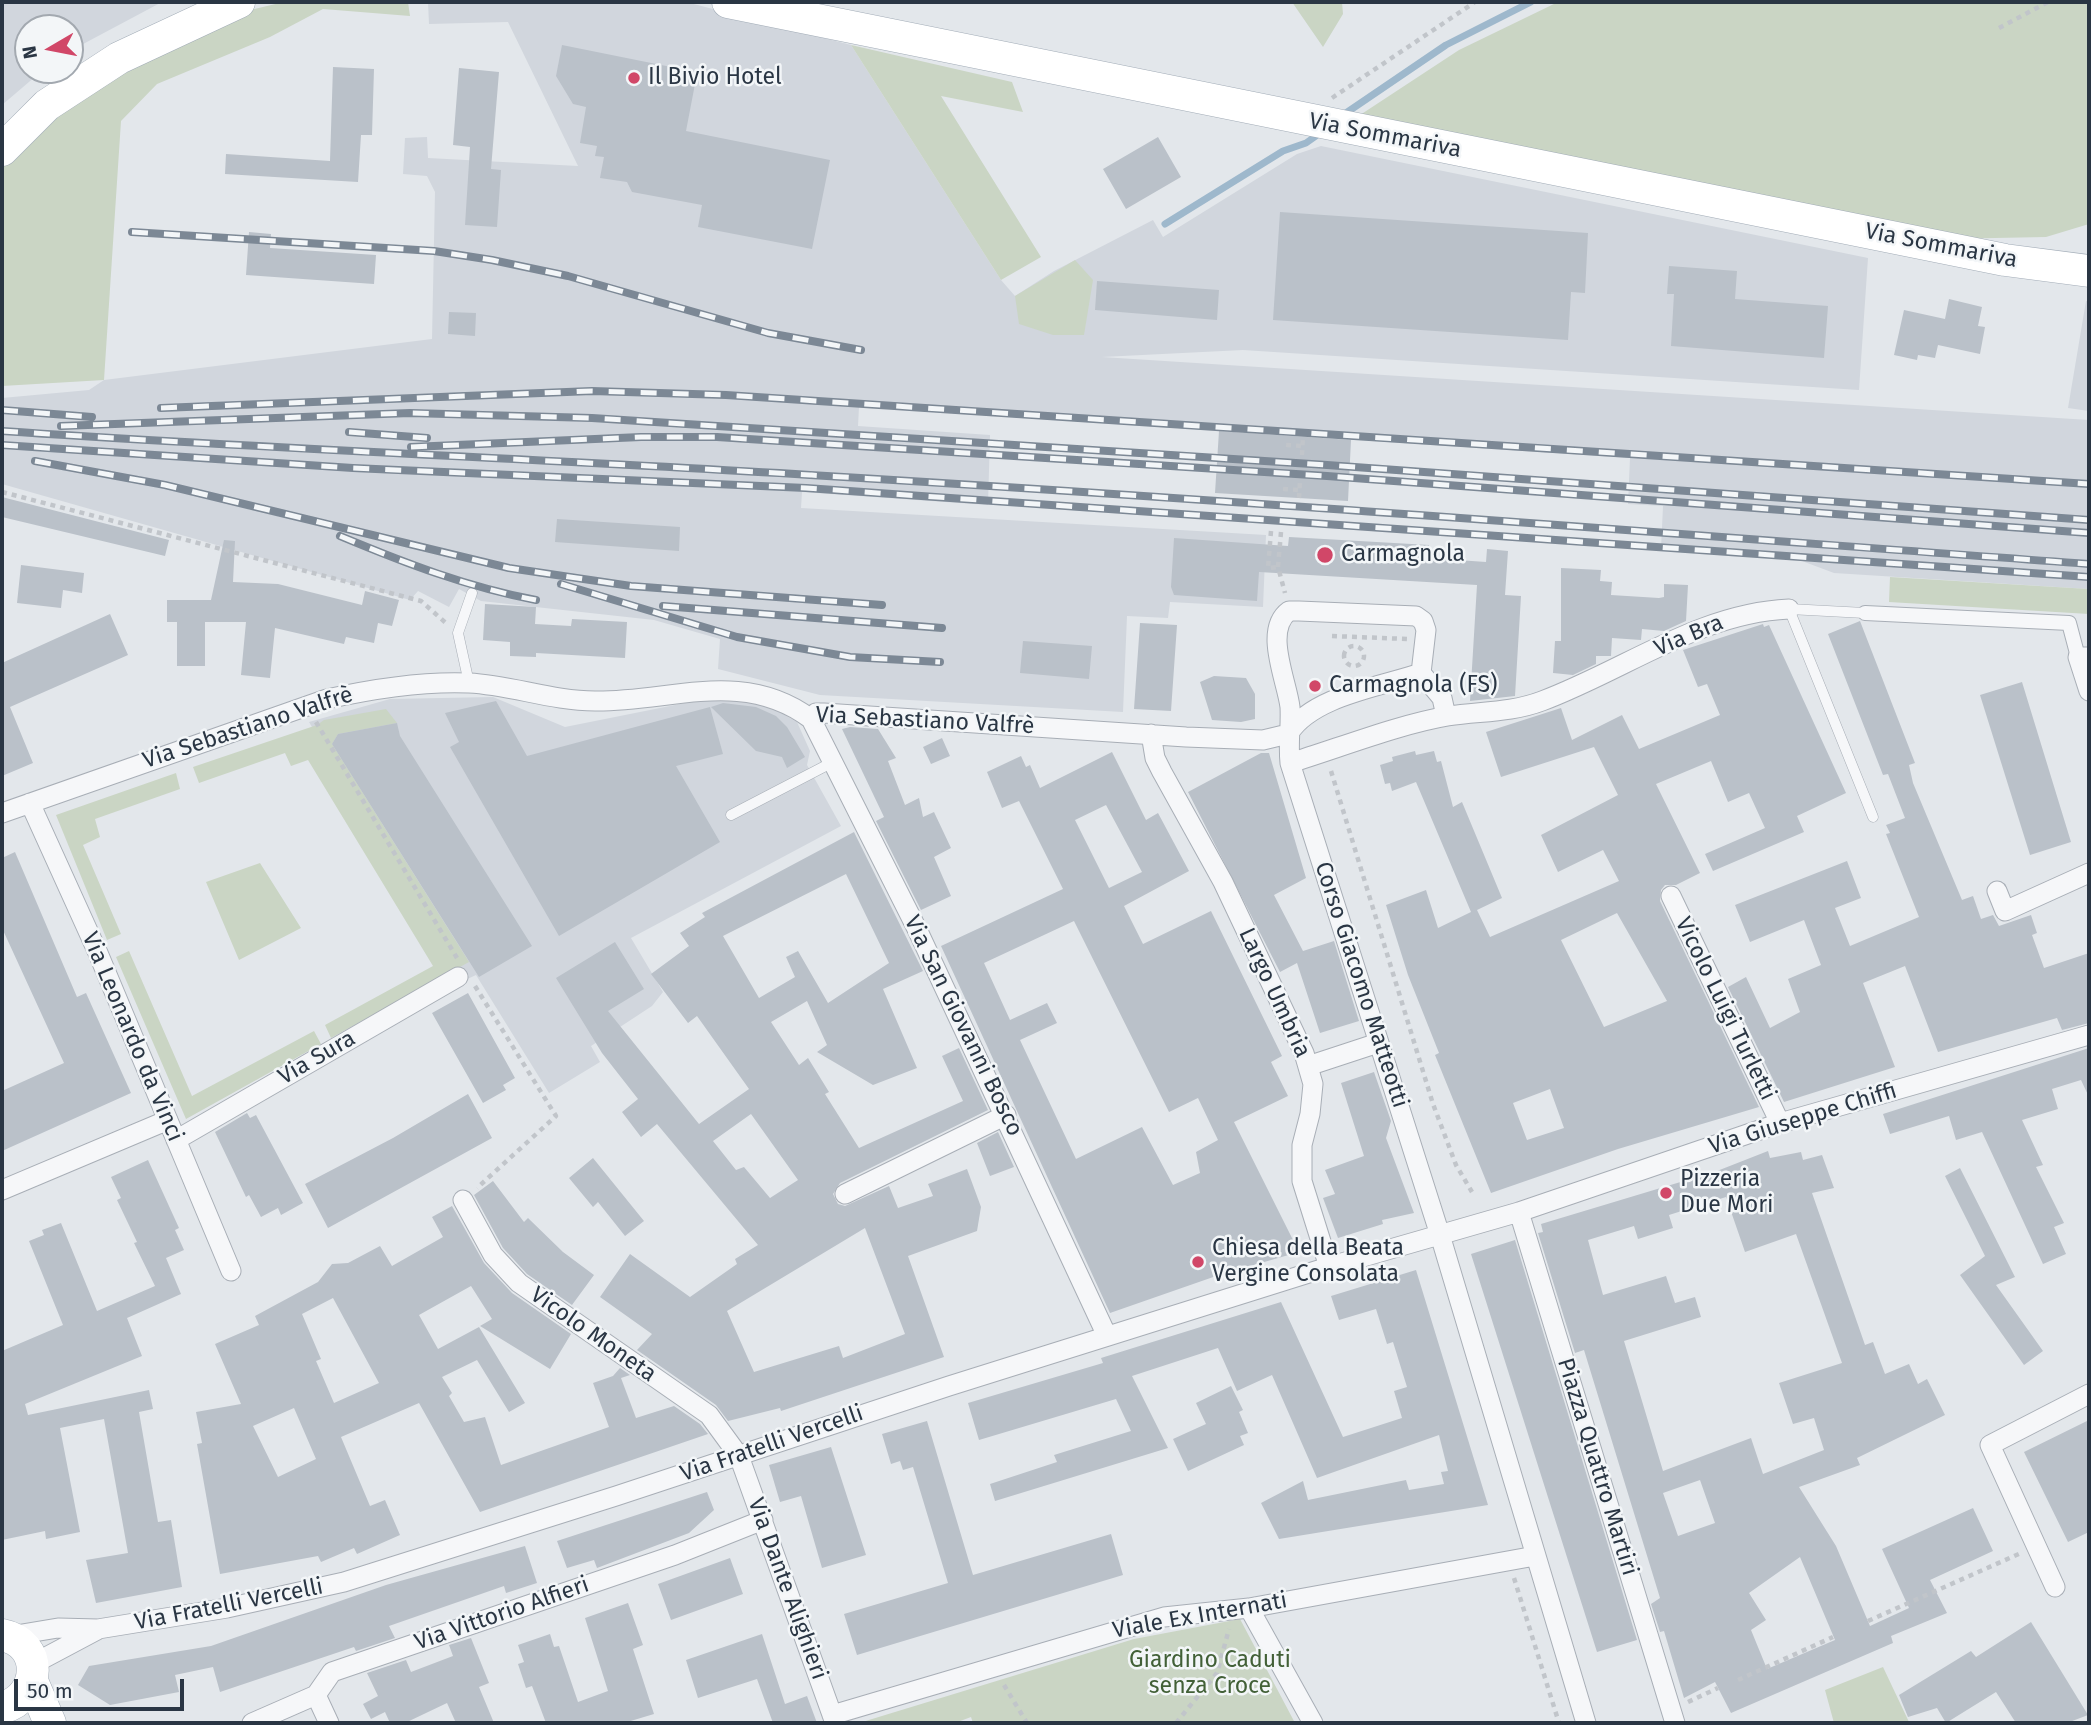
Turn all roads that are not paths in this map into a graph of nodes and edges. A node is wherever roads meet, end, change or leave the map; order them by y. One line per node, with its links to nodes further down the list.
1 (239, 2): 3 (main road)
2 (728, 2): 5 (main road, Via Sommariva)
3 (2, 150)
4 (2089, 250): 5 (main road, Via Sommariva)
5 (2042, 265): 6 (main road, Via Sommariva)
6 (2089, 271)
7 (472, 593): 12 (lane)
8 (1789, 609): 9 (lane, Via Bra); 14 (street, Via Bra); 23 (lane)
9 (1865, 613): 10 (street, Via Bra)
10 (2084, 657): 13 (street)
11 (1421, 673): 14 (street); 17 (street); 17 (street, Corso Giacomo Matteotti)
12 (470, 683): 15 (street, Via Sebastiano Valfrè); 20 (street, Via Sebastiano Valfrè)
13 (2089, 691)
14 (1447, 716): 19 (street, Via Bra)
15 (811, 719): 16 (street, Via Sebastiano Valfrè); 18 (street, Via San Giovanni Bosco)
16 (1151, 734): 17 (street, Via Sebastiano Valfrè); 30 (street, Largo Umbria)
17 (1288, 734): 19 (street, Corso Giacomo Matteotti)
18 (833, 762): 22 (lane); 31 (street, Via San Giovanni Bosco)
19 (1290, 762): 29 (street, Corso Giacomo Matteotti)
20 (30, 803): 21 (street, Via Sebastiano Valfrè); 32 (street, Via Leonardo da Vinci)
21 (2, 813)
22 (731, 815)
23 (1873, 817)
24 (2089, 873): 25 (street)
25 (1997, 891)
26 (1671, 896): 33 (street, Vicolo Luigi Turletti)
27 (462, 975): 34 (street, Via Sura)
28 (2089, 1035): 33 (street, Via Giuseppe Chiffi)
29 (1378, 1043): 30 (street); 39 (street, Corso Giacomo Matteotti)
30 (1308, 1066): 40 (street, Largo Umbria)
31 (1006, 1115): 36 (street); 42 (street, Via San Giovanni Bosco)
32 (168, 1120): 34 (street, Via Leonardo da Vinci); 35 (street)
33 (1780, 1123): 38 (street, Via Giuseppe Chiffi)
34 (176, 1140): 41 (street, Via Leonardo da Vinci)
35 (2, 1190)
36 (845, 1194)
37 (463, 1200): 44 (street, Vicolo Moneta)
38 (1519, 1212): 39 (street, Via Giuseppe Chiffi); 54 (street, Piazza Quattro Martiri)
39 (1440, 1235): 40 (street, Via Fratelli Vercelli); 46 (street)
40 (1329, 1267): 42 (street, Via Fratelli Vercelli)
41 (231, 1271)
42 (1107, 1336): 44 (street, Via Fratelli Vercelli)
43 (2089, 1394): 47 (street)
44 (739, 1456): 45 (street, Via Dante Alighieri); 49 (street, Via Fratelli Vercelli)
45 (764, 1520): 52 (street, Via Vittorio Alfieri); 55 (street, Via Dante Alighieri)
46 (1535, 1556): 48 (street, Viale Ex Internati); 61 (street)
47 (2055, 1587)
48 (1241, 1609): 55 (street, Viale Ex Internati); 60 (street)
49 (98, 1629): 50 (street, Via Fratelli Vercelli); 51 (street, Via Fratelli Vercelli)
50 (6, 1635): 51 (main road)
51 (33, 1673): 53 (main road); 57 (main road)
52 (316, 1695): 58 (street, Via Vittorio Alfieri); 59 (street)
53 (2, 1709): 56 (main road)
54 (1673, 1716)
55 (833, 1719)
56 (14, 1723)
57 (50, 1723)
58 (252, 1723)
59 (329, 1723)
60 (1313, 1723)
61 (1586, 1723)

